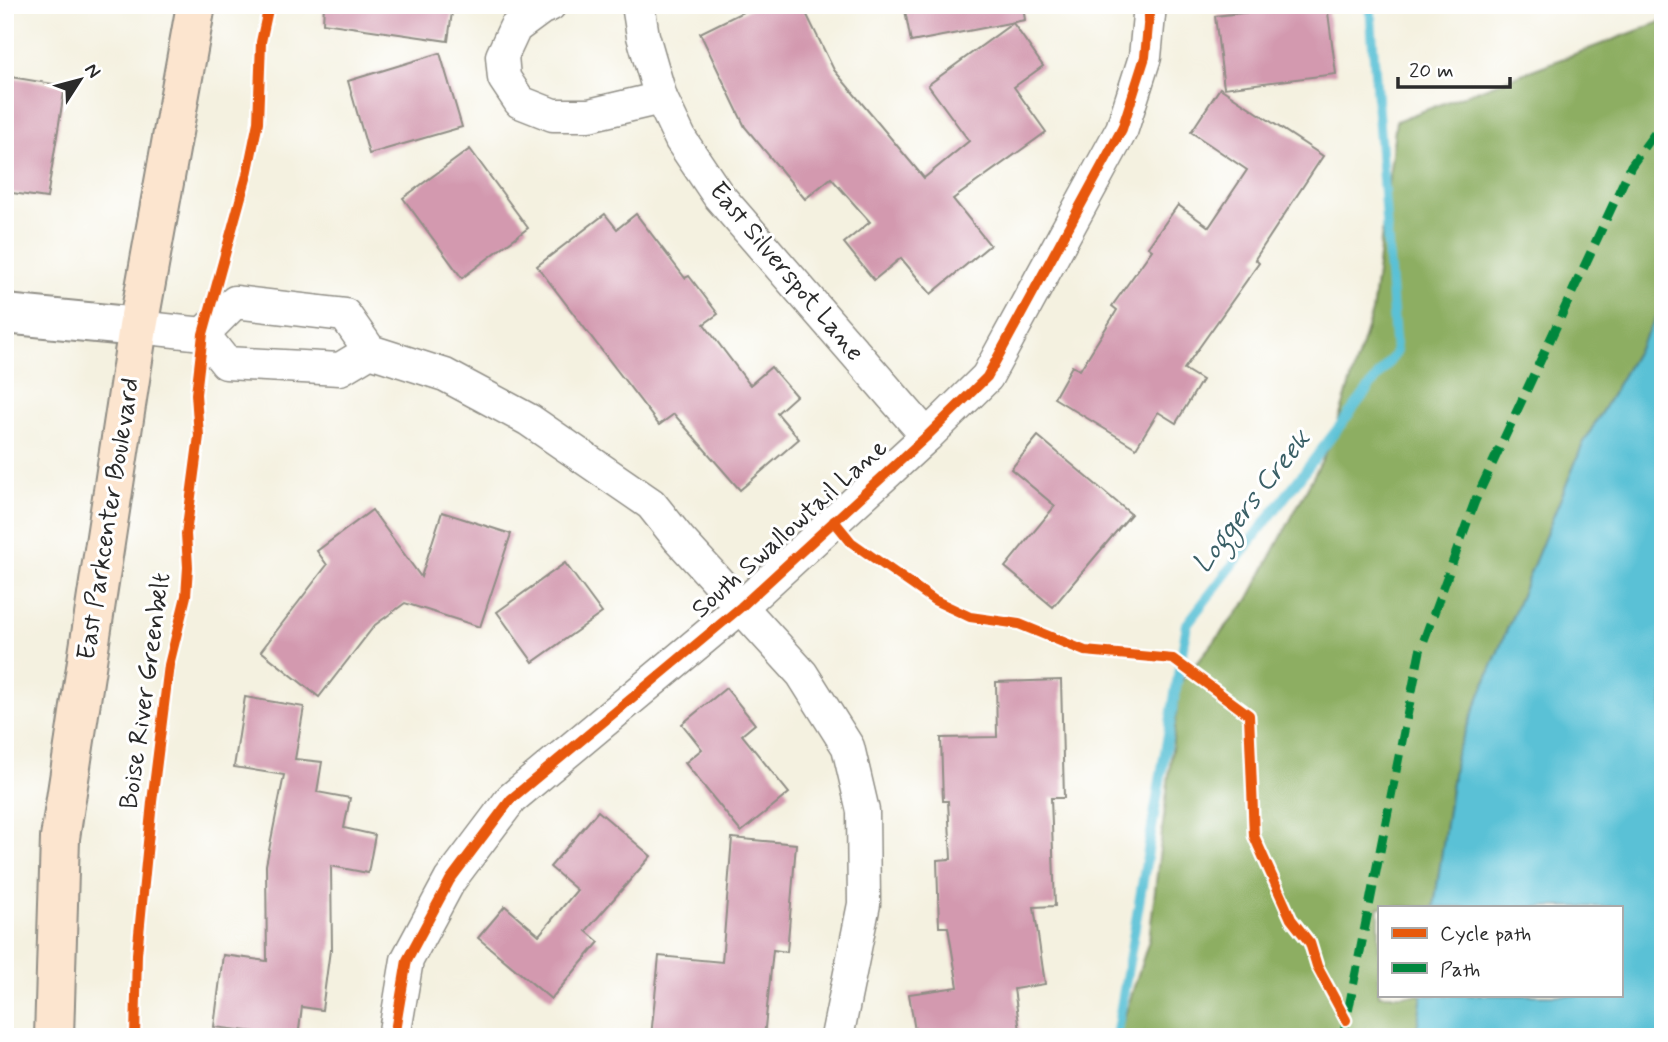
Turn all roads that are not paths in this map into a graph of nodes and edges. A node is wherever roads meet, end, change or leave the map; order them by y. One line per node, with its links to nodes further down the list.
1 (197, 5): 7 (main road, East Parkcenter Boulevard)
2 (550, 5): 5 (street)
3 (638, 5): 5 (street, East Silverspot Lane)
4 (1150, 5): 10 (street, South Swallowtail Lane)
5 (661, 98): 10 (street, East Silverspot Lane)
6 (5, 314): 7 (street)
7 (138, 327): 8 (street); 12 (main road, East Parkcenter Boulevard)
8 (203, 334): 9 (street); 9 (street)
9 (370, 351): 11 (street)
10 (927, 436): 11 (street, South Swallowtail Lane)
11 (741, 607): 13 (street, South Swallowtail Lane); 14 (street)
12 (54, 1037)
13 (394, 1037)
14 (837, 1037)

